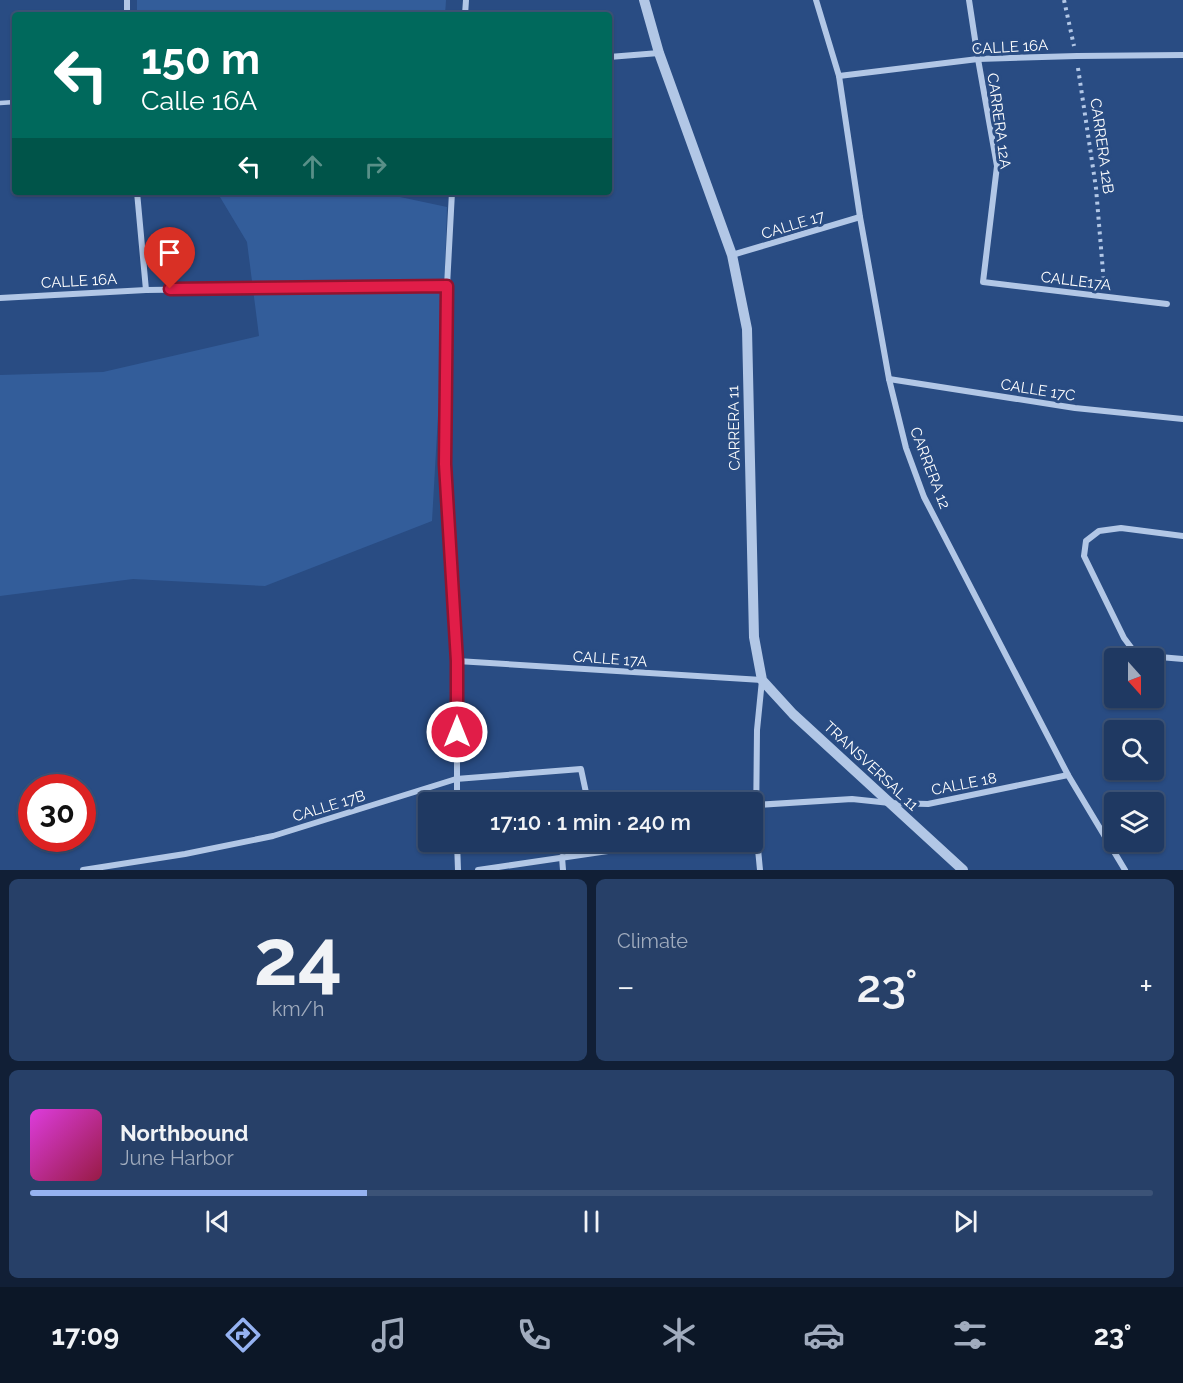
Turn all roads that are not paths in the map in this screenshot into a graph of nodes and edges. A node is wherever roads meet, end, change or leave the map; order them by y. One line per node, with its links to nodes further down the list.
1 (644, 0): 4 (street, CARRERA 11)
2 (816, 0): 8 (street, CARRERA 12)
3 (969, 0): 7 (street, CARRERA 12A)
4 (659, 53): 6 (street); 12 (street, CARRERA 11)
5 (1183, 55): 7 (street, CALLE 16A)
6 (612, 57)
7 (978, 59): 8 (street, CALLE 16A); 13 (street, CARRERA 12A)
8 (839, 76): 11 (street, CARRERA 12)
9 (137, 195): 15 (street)
10 (452, 195): 14 (street)
11 (860, 217): 12 (street, CALLE 17); 18 (street, CARRERA 12)
12 (732, 255): 23 (street, CARRERA 11)
13 (983, 282): 17 (street, CALLE17A)
14 (447, 286): 15 (street, CALLE 16A); 22 (street)
15 (146, 290): 16 (street, CALLE 16A)
16 (0, 298)
17 (1167, 304)
18 (889, 379): 19 (street, CALLE 17C); 24 (street, CARRERA 12)
19 (1183, 418)
20 (1183, 536): 21 (street)
21 (1183, 659)
22 (457, 661): 23 (street, CALLE 17A); 25 (street)
23 (762, 680): 28 (street, CARRERA 11); 29 (street, TRANSVERSAL 11)
24 (1068, 775): 29 (street, CALLE 18); 41 (street, CARRERA 12)
25 (456, 779): 26 (street); 27 (street, CALLE 17B); 35 (street, CALLE 17B)
26 (457, 792)
27 (586, 792)
28 (756, 792)
29 (890, 803): 30 (street, CALLE 18); 40 (street, TRANSVERSAL 11)
30 (763, 805)
31 (457, 852): 36 (street)
32 (598, 852): 34 (street)
33 (758, 852): 39 (street, CARRERA 11)
34 (562, 857): 37 (street); 38 (street)
35 (83, 870)
36 (458, 870)
37 (478, 870)
38 (563, 870)
39 (760, 870)
40 (963, 870)
41 (1125, 870)

